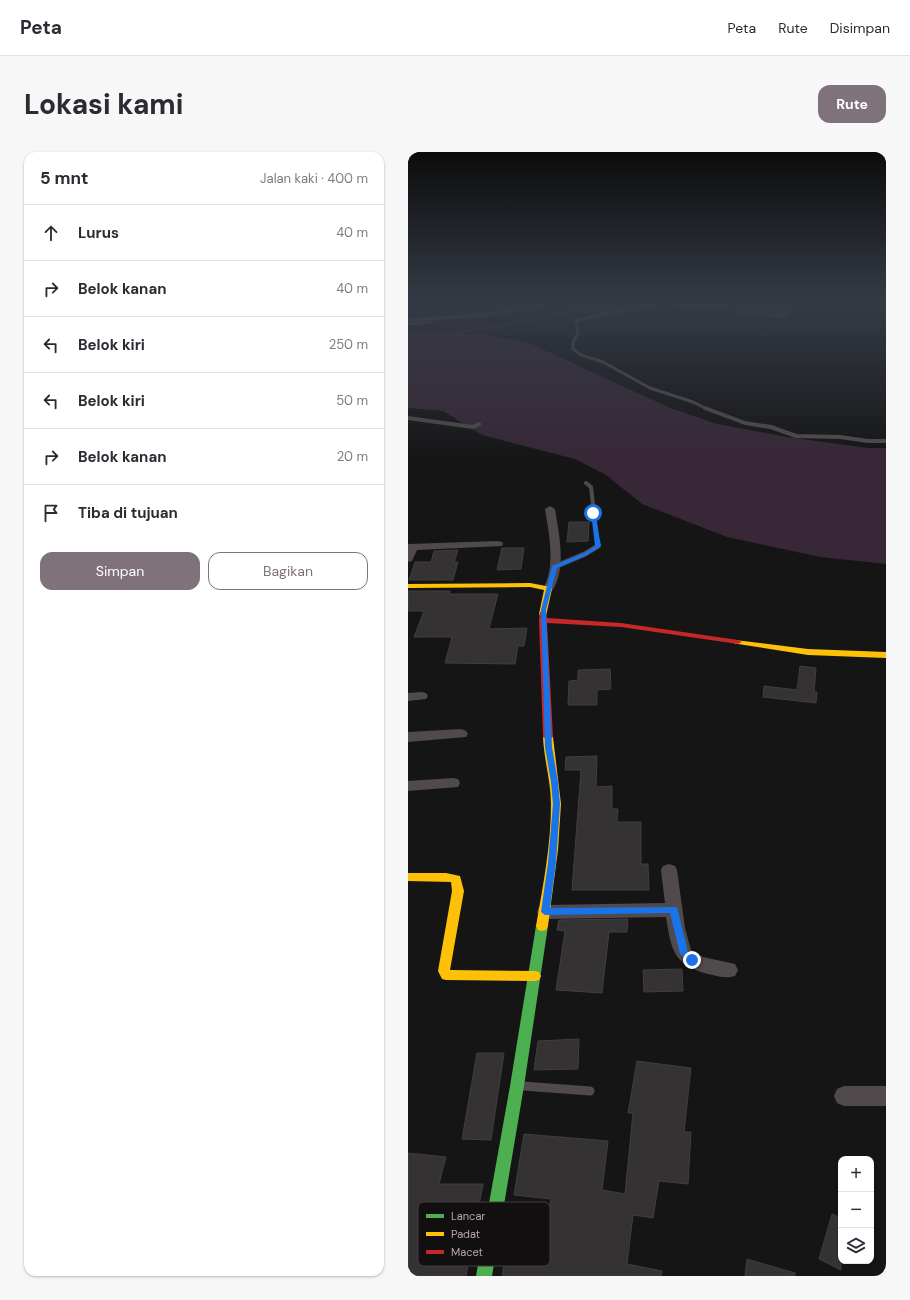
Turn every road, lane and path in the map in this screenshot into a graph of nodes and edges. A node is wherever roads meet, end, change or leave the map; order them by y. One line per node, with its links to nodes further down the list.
1 (586, 356): 4 (lane)
2 (408, 418): 3 (lane)
3 (479, 424)
4 (886, 441)
5 (586, 484): 10 (lane)
6 (550, 509): 10 (street)
7 (498, 544): 8 (street)
8 (410, 547): 9 (street)
9 (408, 559)
10 (554, 567): 12 (street)
11 (408, 586): 12 (street)
12 (548, 589): 13 (street)
13 (543, 620): 14 (street); 24 (street)
14 (886, 655)
15 (422, 696): 16 (street)
16 (408, 697)
17 (461, 734): 18 (street)
18 (408, 737)
19 (453, 783): 20 (street)
20 (408, 786)
21 (669, 870): 23 (street)
22 (408, 877): 26 (street)
23 (674, 910): 24 (street); 25 (street)
24 (545, 912): 26 (street)
25 (729, 970)
26 (535, 976): 27 (street)
27 (517, 1086): 28 (lane); 31 (street)
28 (590, 1090)
29 (844, 1096): 30 (street)
30 (886, 1096)
31 (497, 1202)
32 (486, 1266): 33 (street)
33 (484, 1276)

